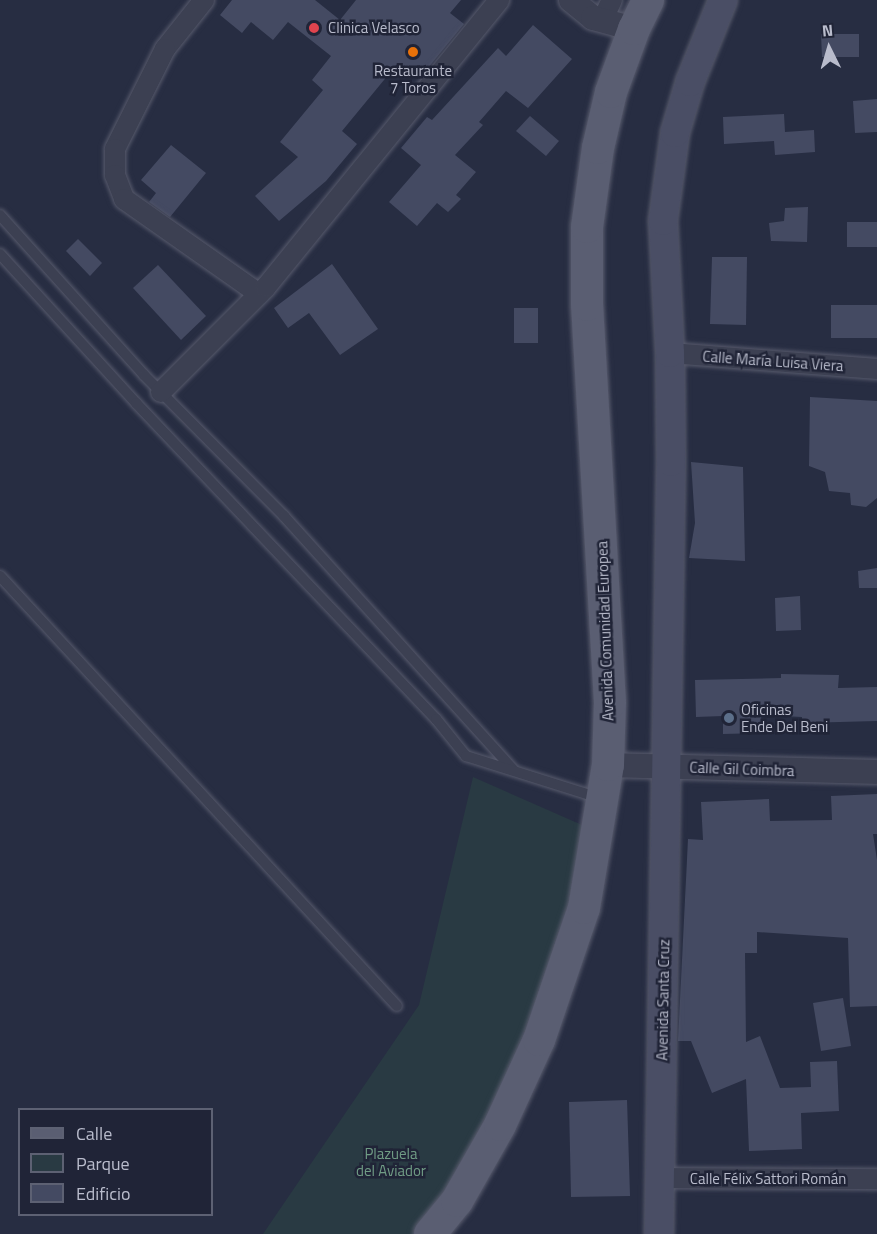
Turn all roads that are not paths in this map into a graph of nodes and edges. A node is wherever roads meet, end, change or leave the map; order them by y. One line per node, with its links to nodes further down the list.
1 (204, 0): 10 (street)
2 (499, 0): 10 (street)
3 (571, 0): 6 (street)
4 (648, 0): 7 (main road, Avenida Comunidad Europea)
5 (723, 0): 11 (main road, Avenida Santa Cruz)
6 (607, 10): 7 (street)
7 (634, 29): 15 (main road, Avenida Comunidad Europea)
8 (0, 215): 13 (lane)
9 (0, 254): 17 (lane)
10 (259, 294): 13 (street)
11 (669, 354): 12 (street, Calle María Luisa Viera); 16 (main road, Avenida Santa Cruz)
12 (877, 369)
13 (161, 392): 17 (lane)
14 (0, 576): 20 (lane)
15 (608, 765): 16 (street, Calle Gil Coimbra); 19 (main road, Avenida Comunidad Europea)
16 (667, 766): 18 (street, Calle Gil Coimbra); 21 (main road, Avenida Santa Cruz)
17 (514, 770): 19 (lane)
18 (877, 772)
19 (601, 798): 23 (main road, Avenida Comunidad Europea)
20 (397, 1006)
21 (659, 1178): 22 (street, Calle Félix Sattori Román); 24 (main road, Avenida Santa Cruz)
22 (877, 1179)
23 (430, 1234)
24 (659, 1234)

